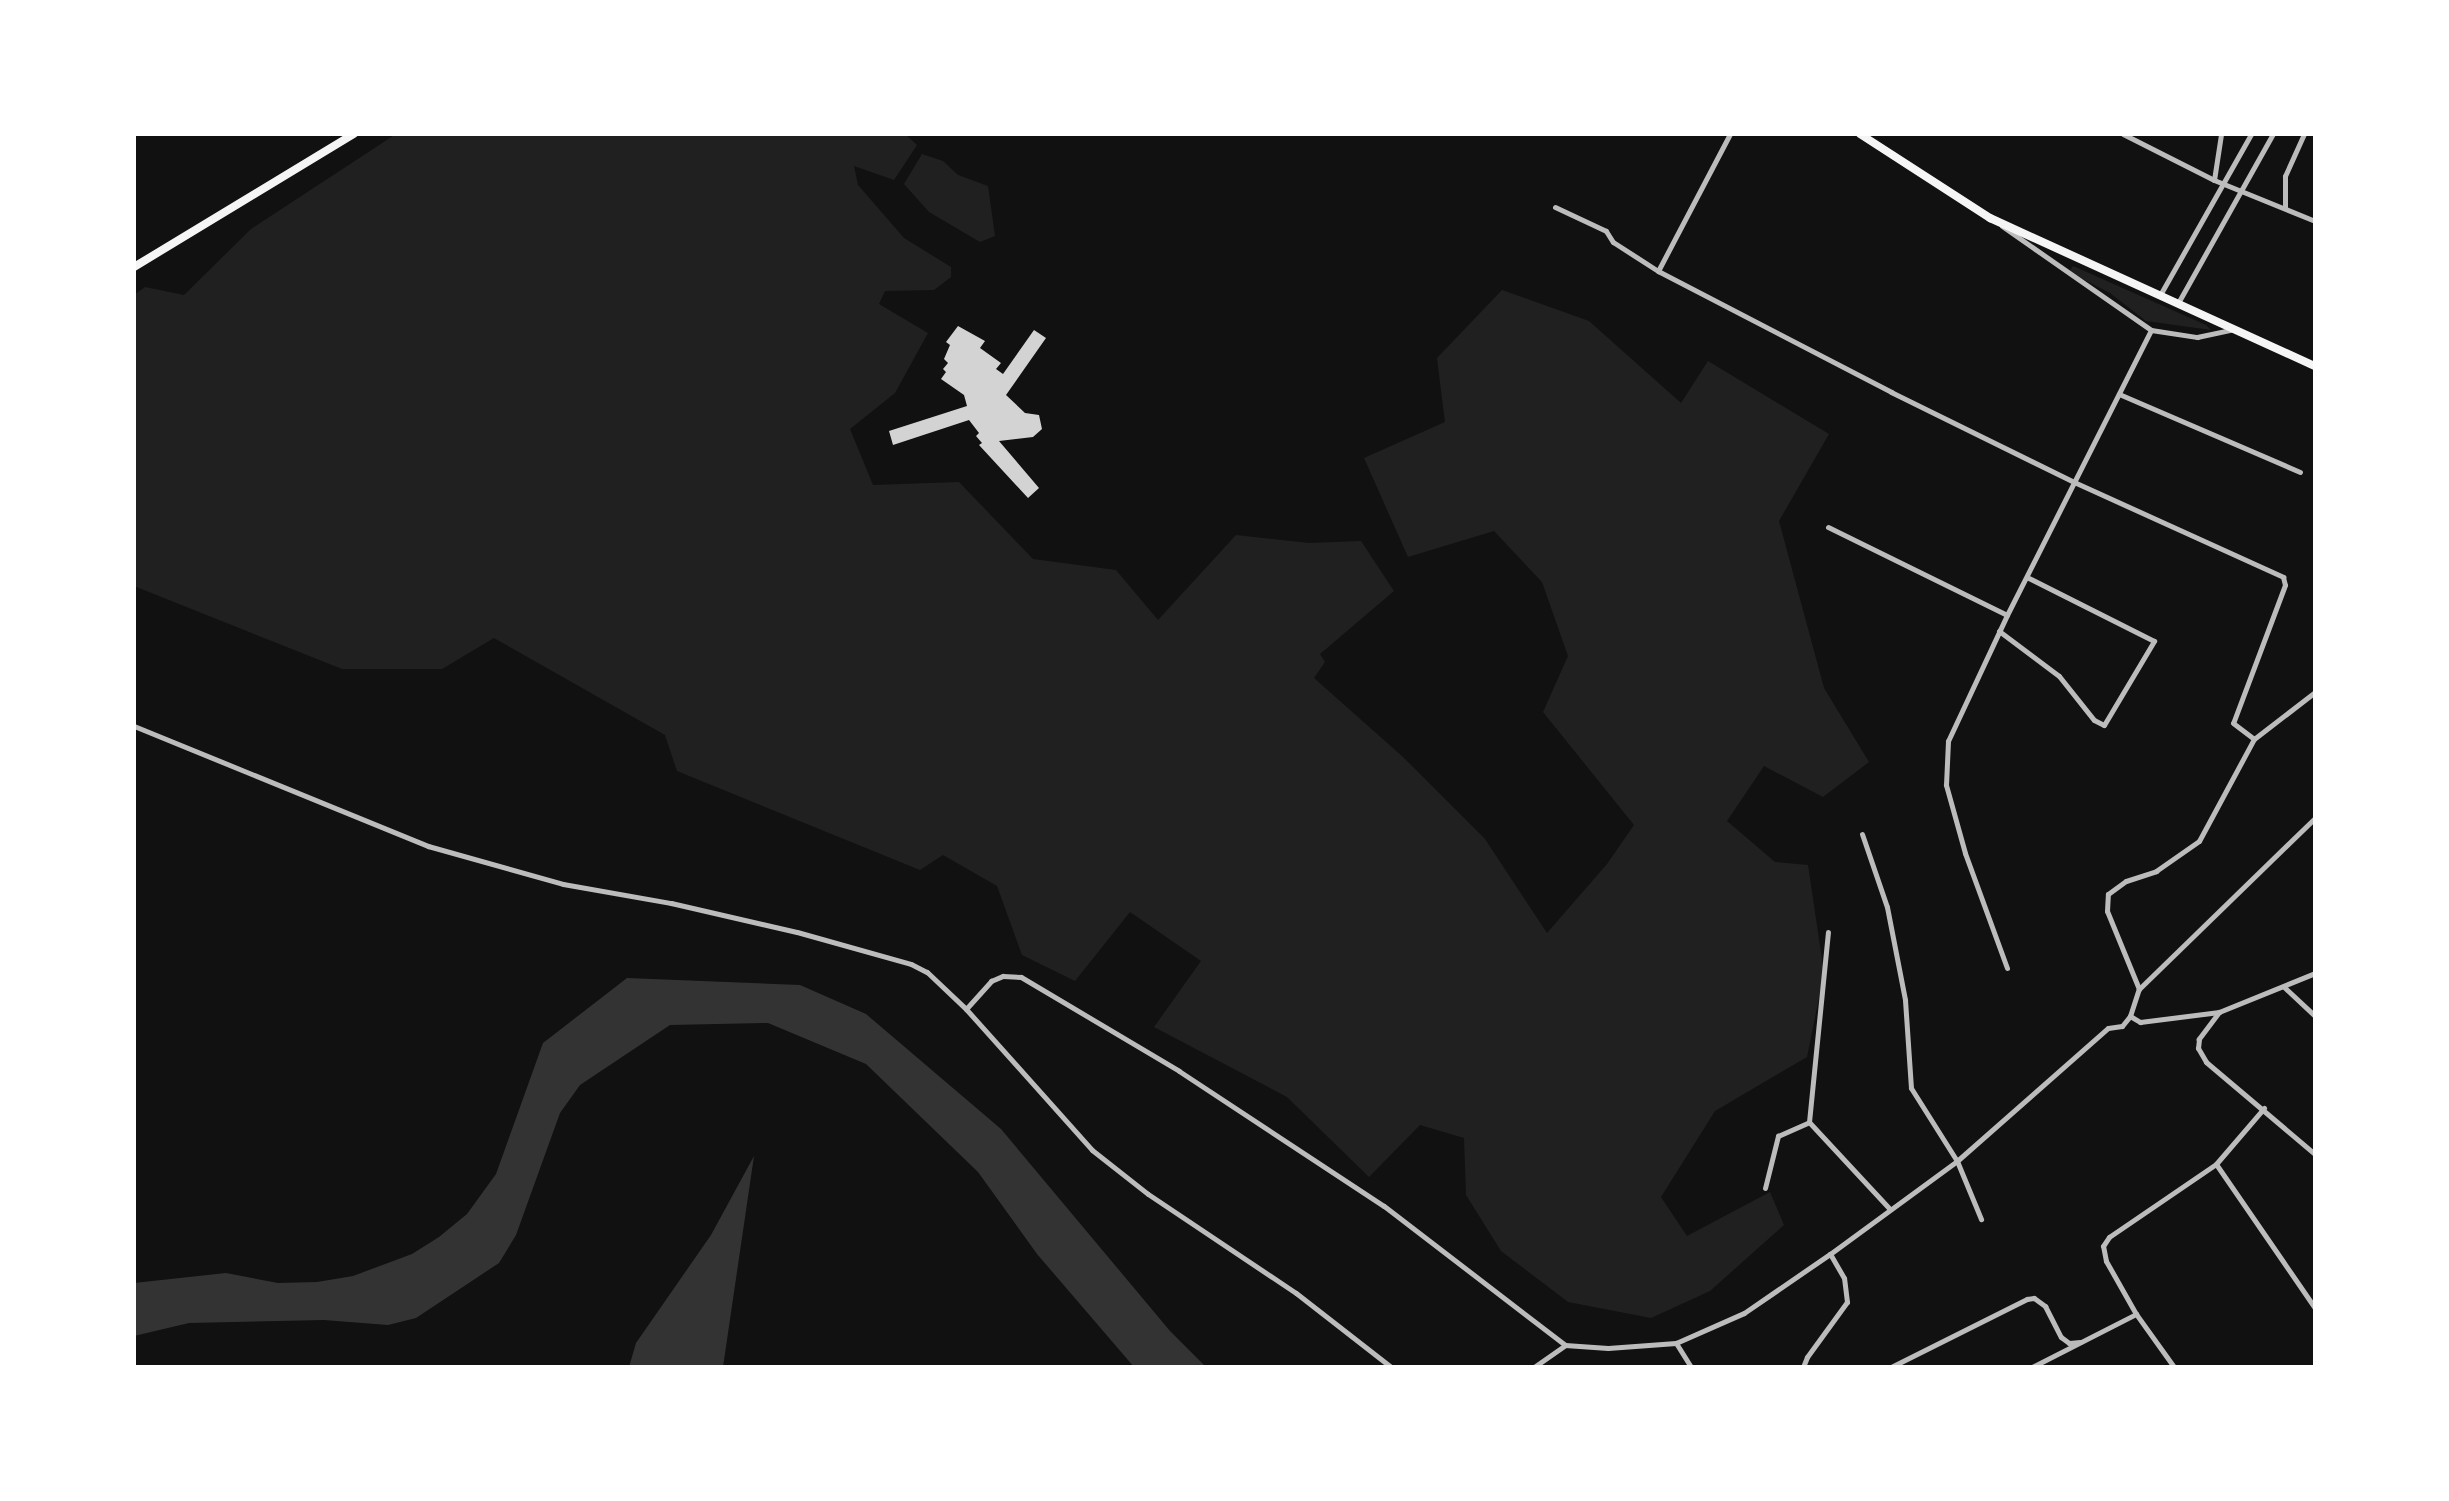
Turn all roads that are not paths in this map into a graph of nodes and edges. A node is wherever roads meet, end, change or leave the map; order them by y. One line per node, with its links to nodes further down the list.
1 (354, 134): 16 (main road)
2 (1730, 134): 17 (street)
3 (1860, 134): 14 (main road)
4 (2123, 134): 9 (street)
5 (2221, 134): 9 (street)
6 (2251, 134): 10 (street)
7 (2273, 134): 11 (street)
8 (2304, 134): 13 (street)
9 (2214, 180): 10 (street)
10 (2222, 183): 11 (street); 18 (street)
11 (2242, 189): 13 (street); 19 (street)
12 (1555, 207): 17 (street)
13 (2285, 207): 15 (street)
14 (1990, 218): 18 (main road); 21 (street)
15 (2315, 221)
16 (134, 267)
17 (1658, 271): 25 (street)
18 (2160, 295): 19 (main road)
19 (2177, 303): 20 (main road)
20 (2235, 329): 21 (street); 22 (main road)
21 (2151, 330): 23 (street)
22 (2315, 366)
23 (2119, 394): 24 (street); 25 (street)
24 (2300, 472)
25 (2074, 482): 27 (street); 32 (street)
26 (1828, 527): 28 (street)
27 (2027, 577): 28 (street); 29 (street)
28 (2007, 615): 29 (street)
29 (1999, 631): 36 (street)
30 (2315, 692): 32 (street)
31 (134, 726): 40 (street)
32 (2254, 739): 39 (street)
33 (2315, 818): 39 (street)
34 (1862, 834): 47 (street)
35 (1828, 932): 45 (street)
36 (2007, 968)
37 (2315, 973): 38 (street)
38 (2284, 987): 41 (street); 43 (street)
39 (2139, 989): 42 (street)
40 (966, 1009): 57 (street); 58 (street)
41 (2219, 1012): 42 (street); 44 (street)
42 (2130, 1016): 47 (street)
43 (2315, 1016)
44 (2264, 1108): 46 (street); 48 (street)
45 (1809, 1122): 49 (street); 50 (street)
46 (2315, 1154)
47 (1957, 1161): 50 (street); 51 (street)
48 (2216, 1164): 53 (street); 54 (street)
49 (1765, 1188)
50 (1889, 1208): 52 (street)
51 (1981, 1219)
52 (1830, 1254): 56 (street); 61 (street)
53 (2315, 1308)
54 (2136, 1314): 55 (street); 64 (street)
55 (2080, 1342): 62 (street); 63 (street)
56 (1676, 1343): 57 (street); 60 (street)
57 (1565, 1345): 59 (street)
58 (1391, 1367)
59 (1534, 1367)
60 (1691, 1367)
61 (1803, 1367)
62 (1891, 1367)
63 (2032, 1367)
64 (2174, 1367)

